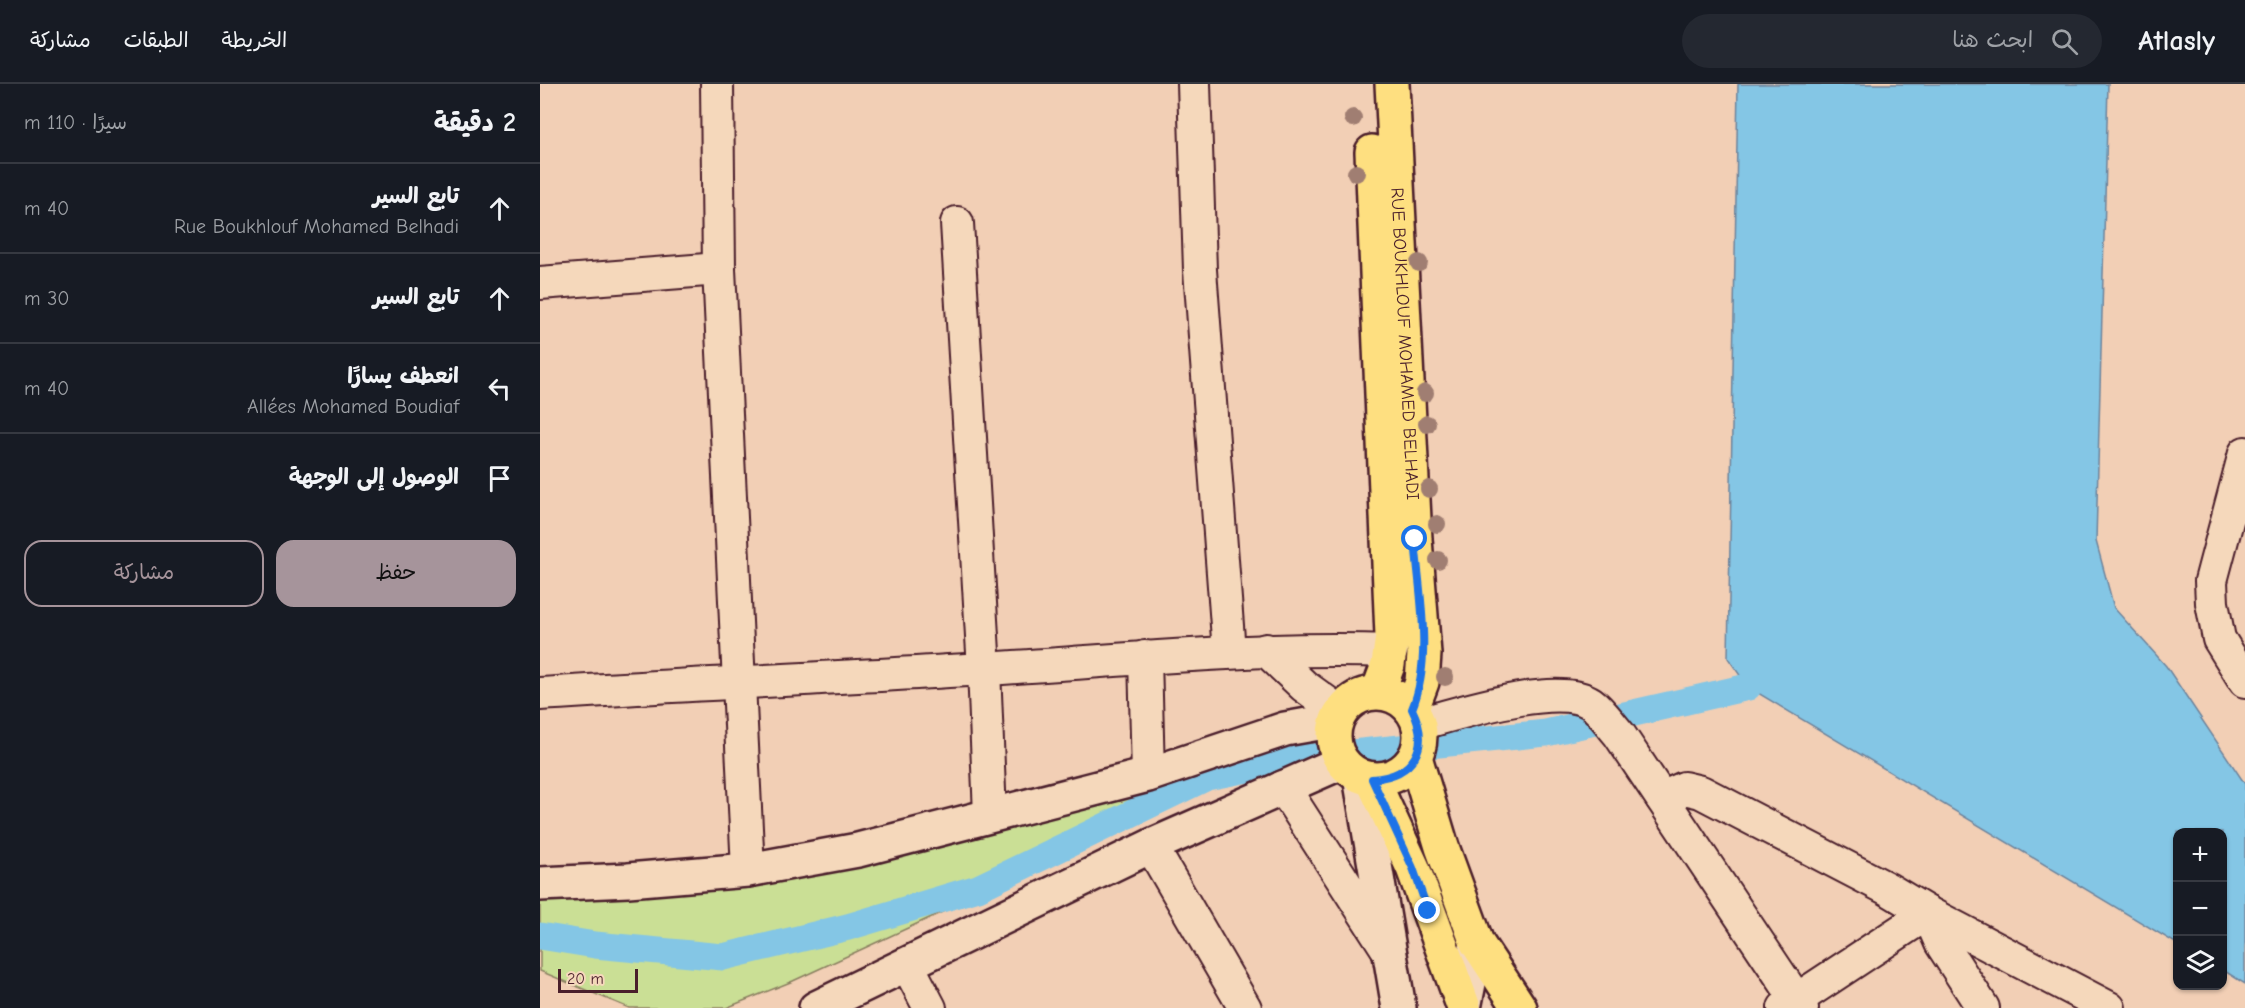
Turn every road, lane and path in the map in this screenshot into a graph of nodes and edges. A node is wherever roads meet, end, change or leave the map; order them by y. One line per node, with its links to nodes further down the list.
1 (717, 84): 6 (street)
2 (1194, 84): 11 (street)
3 (1370, 84): 10 (main road, RUE BOUKHLOUF MOHAMED BELHADI)
4 (1392, 84): 19 (main road, RUE BOUKHLOUF MOHAMED BELHADI)
5 (957, 223): 13 (street)
6 (719, 269): 7 (street); 14 (street)
7 (540, 283)
8 (2245, 453): 15 (street)
9 (1266, 650): 10 (street); 11 (street); 18 (street)
10 (1391, 651): 16 (main road, RUE BOUKHLOUF MOHAMED BELHADI)
11 (1230, 652): 12 (street)
12 (1145, 657): 13 (street); 22 (street)
13 (984, 669): 14 (street); 25 (street)
14 (739, 681): 17 (street); 27 (street)
15 (2245, 681)
16 (1378, 692): 18 (main road); 19 (main road)
17 (540, 694)
18 (1338, 716): 21 (main road); 22 (main road)
19 (1416, 717): 20 (main road); 24 (street)
20 (1415, 757): 21 (main road); 30 (main road)
21 (1358, 772): 23 (main road); 31 (main road); 39 (main road)
22 (1148, 775): 25 (main road)
23 (1283, 787): 26 (main road); 31 (street)
24 (1662, 798): 29 (street); 34 (street)
25 (990, 815): 27 (main road)
26 (1150, 846): 32 (main road); 37 (street)
27 (748, 870): 28 (main road)
28 (540, 884)
29 (1928, 913): 34 (street); 40 (street); 41 (street)
30 (1477, 943): 33 (main road); 39 (main road)
31 (1391, 955): 38 (main road)
32 (907, 964): 35 (main road); 36 (street)
33 (1523, 1003)
34 (1794, 1005)
35 (816, 1008)
36 (930, 1008)
37 (1245, 1008)
38 (1399, 1008)
39 (1464, 1008)
40 (1983, 1008)
41 (2109, 1008)

